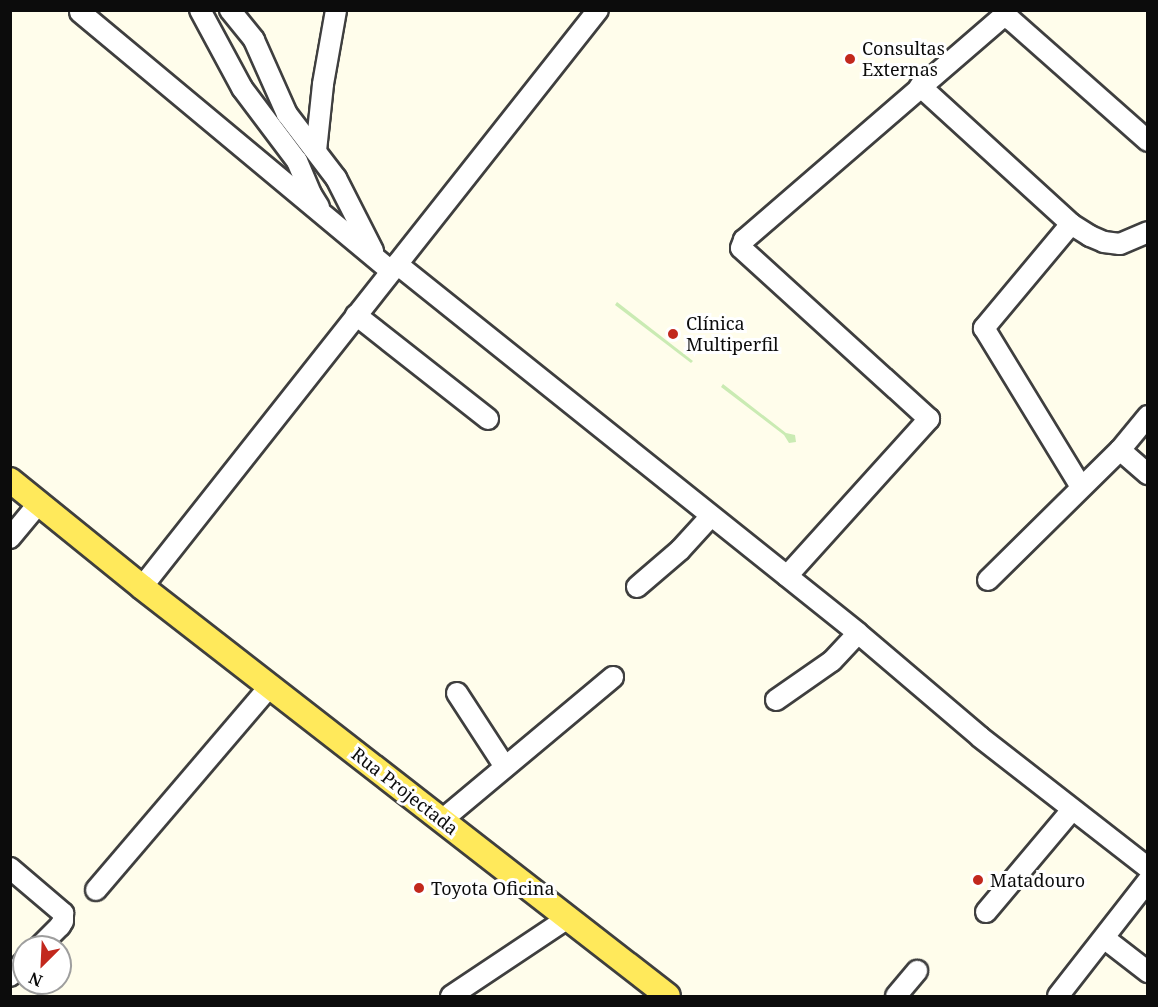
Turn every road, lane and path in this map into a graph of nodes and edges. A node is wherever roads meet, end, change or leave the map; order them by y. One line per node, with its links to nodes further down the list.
1 (200, 10): 9 (street)
2 (230, 10): 8 (street)
3 (336, 10): 8 (street)
4 (598, 10): 12 (street)
5 (80, 12): 9 (street)
6 (920, 86): 7 (street); 10 (street); 23 (street)
7 (1148, 141)
8 (316, 151): 12 (street)
9 (332, 223): 12 (street)
10 (1071, 224): 11 (street); 19 (street)
11 (1148, 232)
12 (394, 268): 13 (street); 21 (street)
13 (356, 315): 15 (street); 25 (street)
14 (1148, 416): 16 (street)
15 (488, 419)
16 (1120, 450): 17 (street); 19 (street)
17 (1148, 474)
18 (10, 480): 20 (main road, Rua Projectada)
19 (1082, 487): 24 (street)
20 (39, 503): 22 (street); 25 (main road, Rua Projectada)
21 (711, 516): 23 (street); 26 (street)
22 (10, 538)
23 (787, 576): 27 (street)
24 (987, 580)
25 (142, 587): 29 (main road, Rua Projectada)
26 (637, 587)
27 (858, 633): 31 (street); 33 (street)
28 (613, 677): 32 (street)
29 (270, 686): 34 (main road, Rua Projectada); 38 (street)
30 (457, 693): 32 (street)
31 (776, 700)
32 (505, 766): 34 (street)
33 (1072, 810): 36 (street); 39 (street)
34 (442, 820): 40 (main road, Rua Projectada)
35 (10, 868): 41 (street)
36 (1148, 868)
37 (1148, 881): 42 (street)
38 (96, 890)
39 (986, 912)
40 (568, 918): 45 (street); 46 (main road, Rua Projectada)
41 (51, 935)
42 (1104, 938): 44 (street); 48 (street)
43 (917, 972): 47 (street)
44 (1148, 972)
45 (451, 996)
46 (668, 996)
47 (896, 996)
48 (1058, 996)

